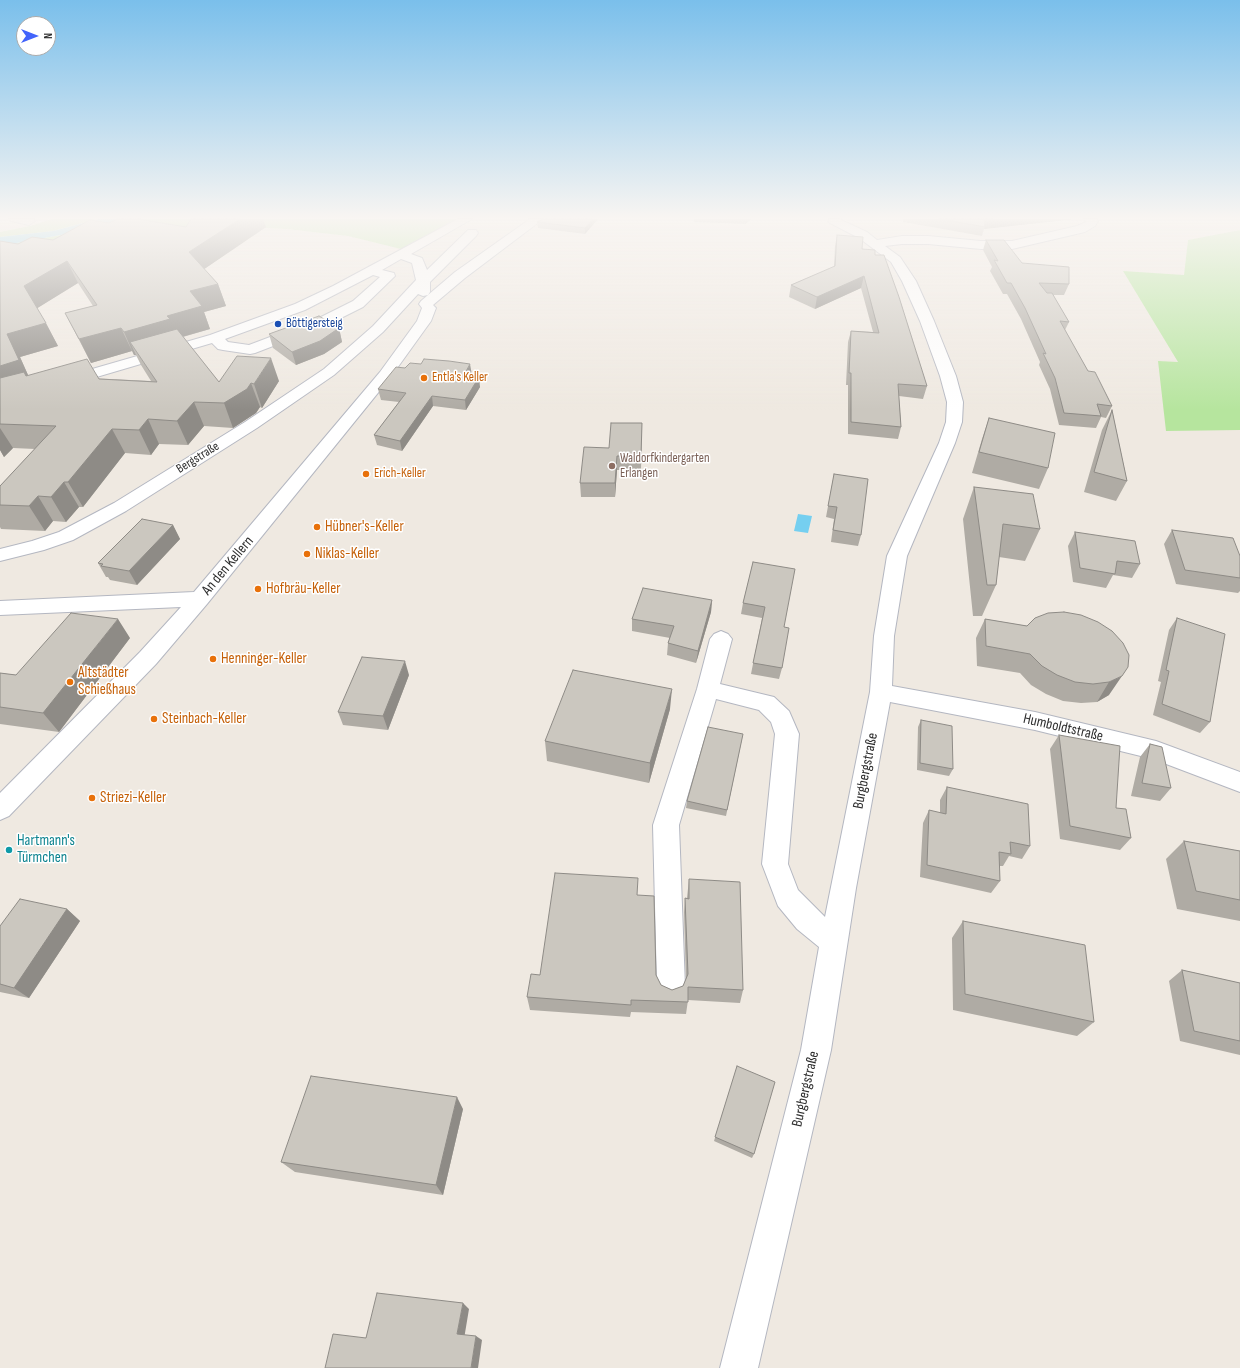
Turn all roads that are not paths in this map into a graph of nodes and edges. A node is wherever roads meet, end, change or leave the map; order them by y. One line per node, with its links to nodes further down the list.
1 (350, 283): 9 (street)
2 (381, 283): 9 (street)
3 (421, 283): 8 (street)
4 (423, 283): 7 (street)
5 (450, 283): 7 (street)
6 (910, 283): 16 (street, Burgbergstraße)
7 (416, 311): 8 (street); 12 (street, An den Kellern)
8 (378, 329): 11 (street, Bergstraße)
9 (215, 338): 10 (street)
10 (55, 384)
11 (0, 555)
12 (200, 599): 13 (street); 18 (street, An den Kellern)
13 (0, 608)
14 (721, 639): 15 (street)
15 (708, 689): 19 (street); 20 (street)
16 (881, 692): 17 (street, Humboldtstraße); 19 (street, Burgbergstraße)
17 (1240, 782)
18 (0, 809)
19 (834, 942): 21 (street, Burgbergstraße)
20 (671, 987)
21 (739, 1368)

